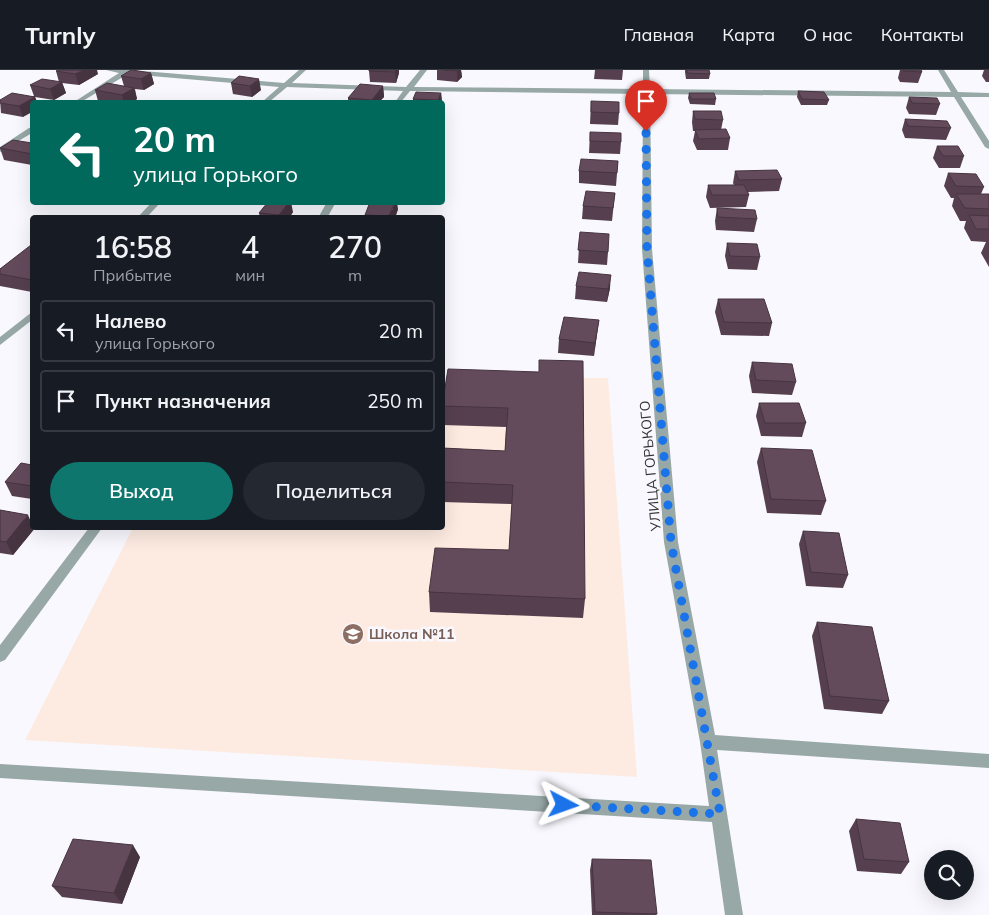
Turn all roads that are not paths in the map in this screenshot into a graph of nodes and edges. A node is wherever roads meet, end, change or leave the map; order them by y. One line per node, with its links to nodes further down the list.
1 (109, 70): 6 (street)
2 (303, 70): 7 (street)
3 (424, 70): 8 (street)
4 (646, 70): 9 (street, УЛИЦА ГОРЬКОГО)
5 (941, 70): 10 (street)
6 (127, 71): 7 (street); 12 (street)
7 (282, 86): 8 (street); 13 (street)
8 (407, 90): 9 (street); 14 (street)
9 (646, 92): 10 (street); 24 (street, УЛИЦА ГОРЬКОГО)
10 (957, 94): 11 (street); 16 (street)
11 (989, 94)
12 (79, 100)
13 (267, 100)
14 (400, 100)
15 (30, 131): 17 (street)
16 (989, 148)
17 (0, 150)
18 (154, 205): 19 (street)
19 (144, 215)
20 (30, 317): 21 (street)
21 (0, 342)
22 (94, 530): 23 (street)
23 (0, 656)
24 (708, 742): 25 (street); 27 (street, УЛИЦА ГОРЬКОГО)
25 (989, 761)
26 (0, 771): 27 (street)
27 (720, 814): 28 (street, УЛИЦА ГОРЬКОГО)
28 (734, 915)

